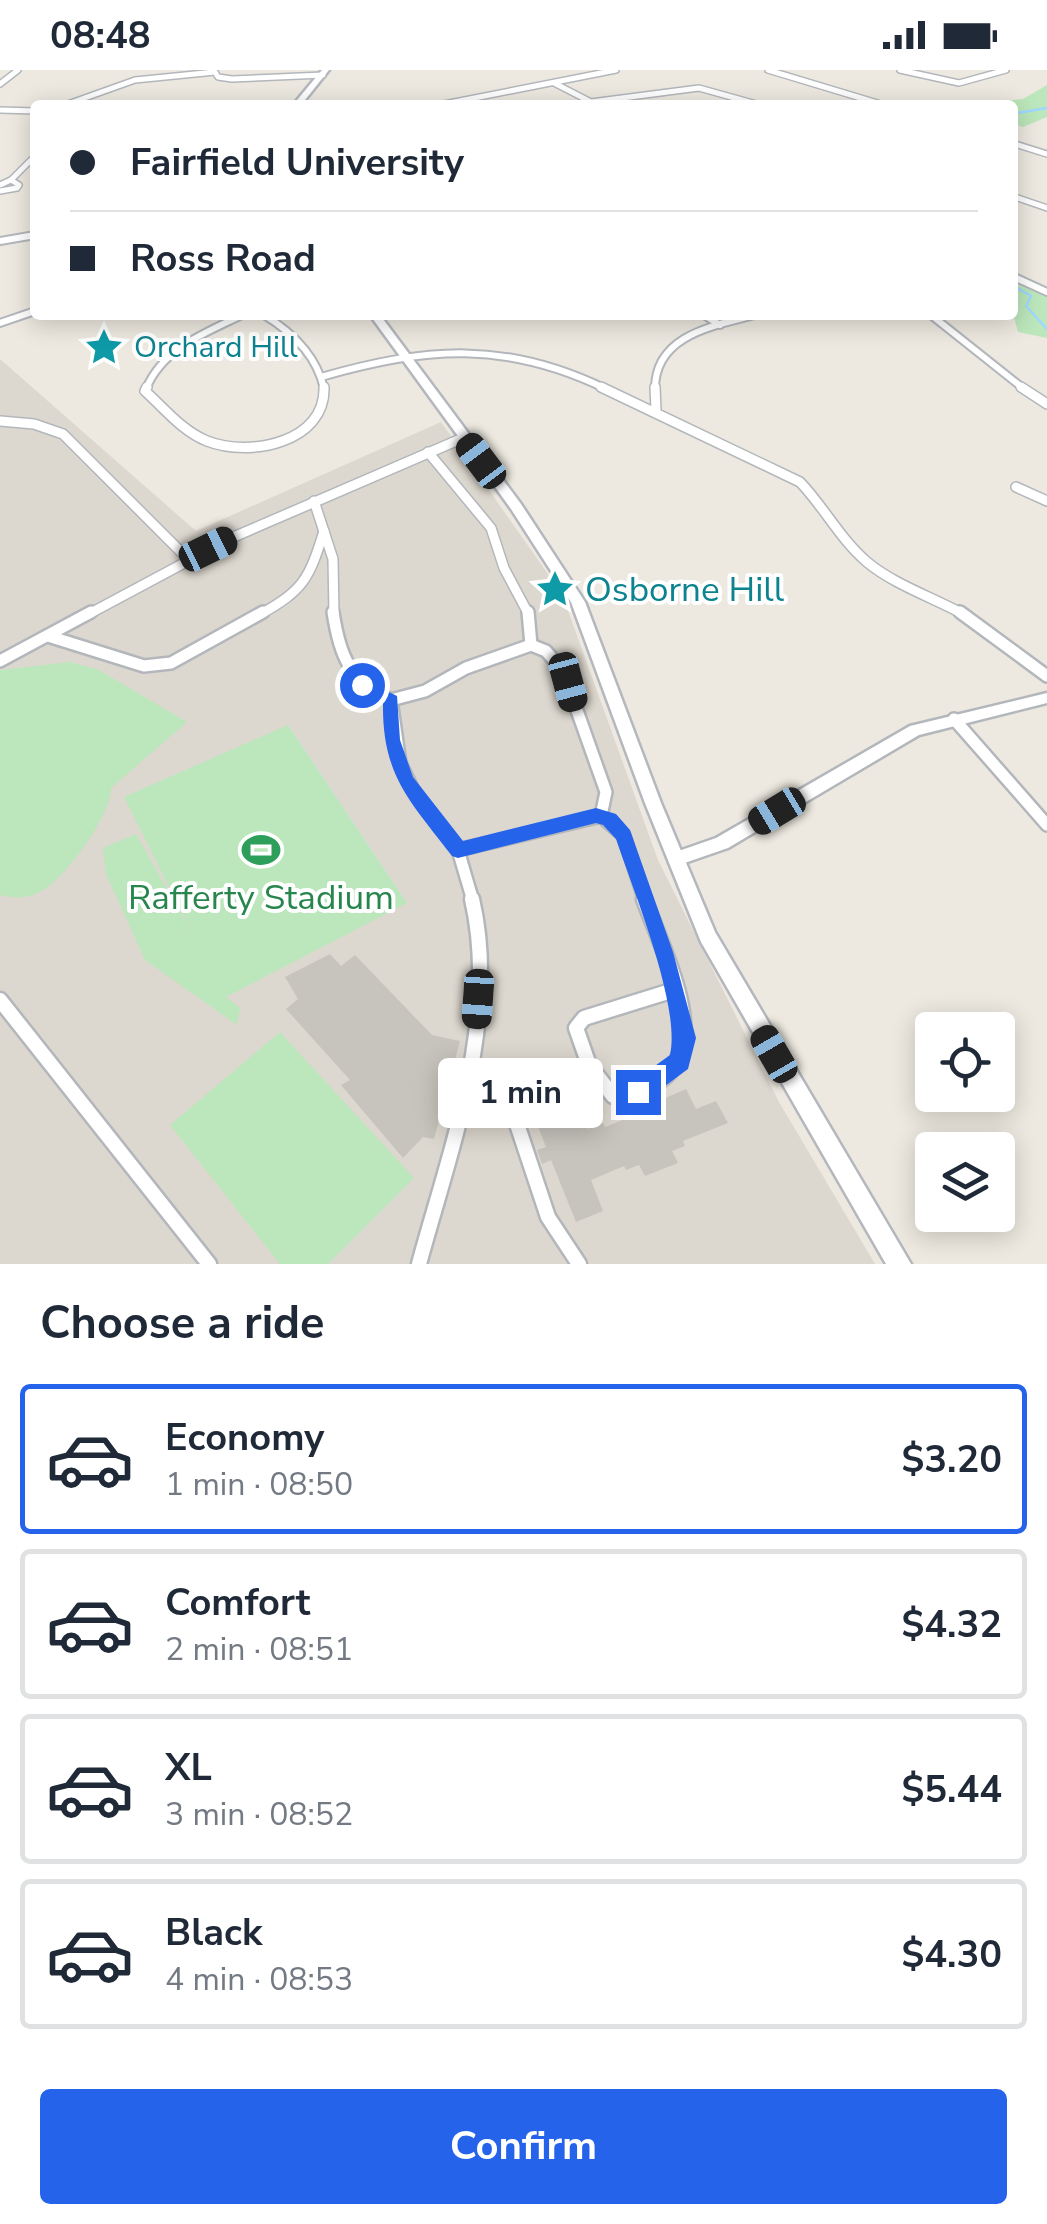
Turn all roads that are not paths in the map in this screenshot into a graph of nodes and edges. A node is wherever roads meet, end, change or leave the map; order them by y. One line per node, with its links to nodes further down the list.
1 (18, 70): 11 (street)
2 (581, 70): 9 (street)
3 (616, 70): 9 (street)
4 (768, 70): 19 (street)
5 (900, 70): 6 (street)
6 (1006, 70)
7 (215, 71): 8 (street); 13 (street)
8 (325, 72): 14 (main road)
9 (590, 75): 10 (street)
10 (554, 82): 12 (street); 16 (street)
11 (0, 84)
12 (469, 99): 15 (street)
13 (79, 100)
14 (301, 100)
15 (464, 100)
16 (587, 100)
17 (606, 100): 18 (street)
18 (742, 100)
19 (867, 100)
20 (0, 110): 21 (street)
21 (30, 111)
22 (1018, 145): 23 (street)
23 (1047, 154)
24 (30, 161): 25 (street)
25 (0, 188)
26 (1018, 198): 27 (street)
27 (1047, 208)
28 (30, 236): 29 (street)
29 (0, 241)
30 (1018, 279): 31 (street)
31 (1047, 292)
32 (30, 313): 39 (street)
33 (233, 320): 42 (street)
34 (271, 320): 42 (street)
35 (378, 320): 41 (main road)
36 (713, 320): 40 (street)
37 (736, 320): 40 (street)
38 (938, 320): 43 (street)
39 (0, 323)
40 (720, 324): 44 (street)
41 (402, 356): 42 (street); 44 (street); 46 (main road)
42 (320, 377)
43 (1047, 404)
44 (656, 410): 56 (street)
45 (0, 421): 52 (street)
46 (463, 438): 47 (street); 63 (main road)
47 (428, 452): 49 (street); 54 (street)
48 (1016, 487): 50 (street)
49 (314, 501): 51 (street); 52 (street)
50 (1047, 501)
51 (324, 531): 53 (street); 58 (street)
52 (188, 559): 53 (street)
53 (48, 636): 55 (street)
54 (530, 645): 58 (street); 60 (street)
55 (0, 661)
56 (1047, 676)
57 (1047, 698): 59 (street)
58 (391, 700): 62 (street)
59 (954, 719): 61 (street); 63 (street)
60 (601, 816): 62 (street); 64 (street)
61 (1047, 825)
62 (458, 850): 66 (street)
63 (676, 860): 70 (main road)
64 (674, 990): 64 (street)
65 (0, 1000): 67 (street)
66 (469, 1072): 68 (street); 69 (street)
67 (209, 1264)
68 (419, 1264)
69 (579, 1264)
70 (899, 1264)

